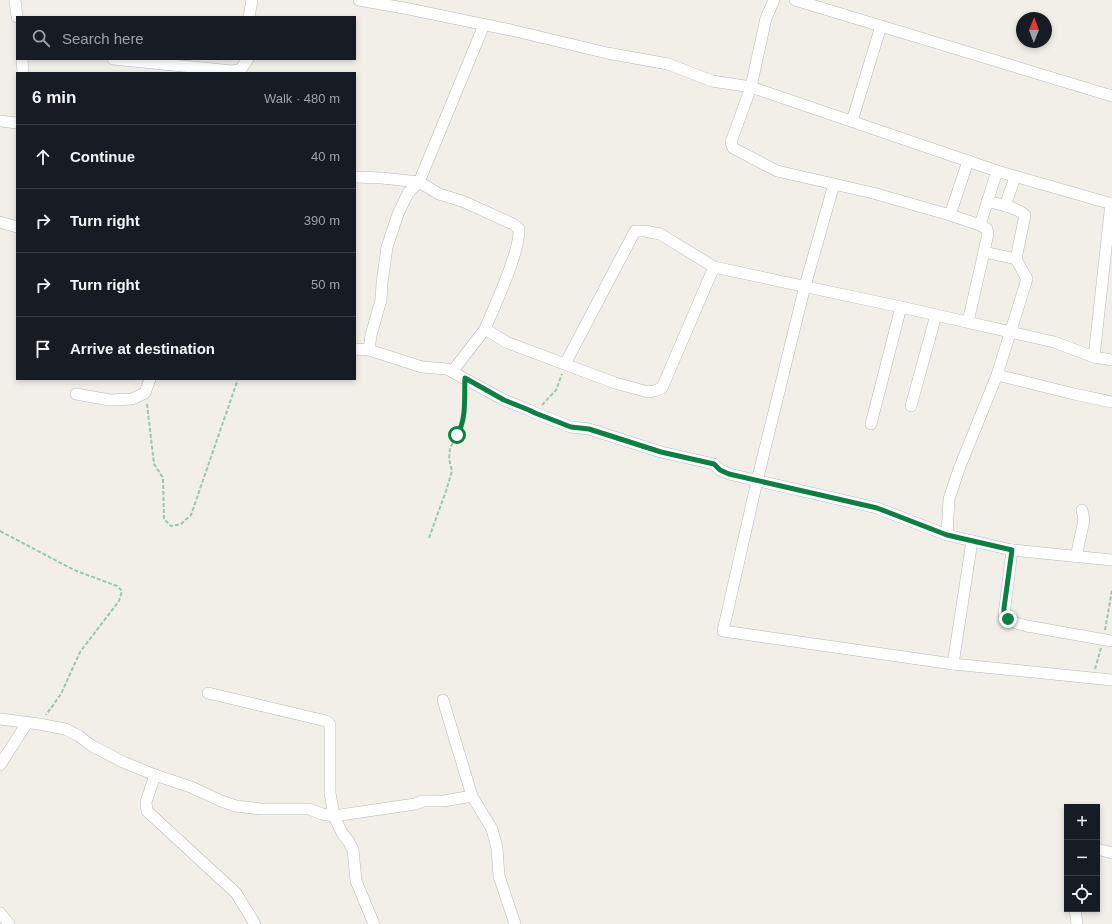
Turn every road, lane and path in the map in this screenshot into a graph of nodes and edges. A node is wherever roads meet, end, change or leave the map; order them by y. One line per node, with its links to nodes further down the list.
1 (15, 0): 6 (street)
2 (252, 0): 7 (street)
3 (359, 0): 8 (street)
4 (774, 0): 14 (street)
5 (795, 0): 9 (street)
6 (17, 16)
7 (249, 16)
8 (484, 25): 14 (street); 23 (street)
9 (881, 26): 15 (street); 17 (street)
10 (22, 60): 13 (street)
11 (124, 60): 12 (street)
12 (247, 60)
13 (23, 72)
14 (751, 87): 17 (street); 24 (street)
15 (1112, 96)
16 (0, 121): 18 (street)
17 (852, 121): 19 (street)
18 (16, 123)
19 (968, 161): 20 (street); 28 (street)
20 (997, 171): 22 (street); 25 (street)
21 (356, 177): 23 (street)
22 (1015, 177): 26 (street); 27 (street)
23 (419, 182): 39 (street); 42 (street)
24 (834, 184): 28 (street); 35 (street)
25 (987, 201): 27 (street); 30 (street)
26 (1111, 204): 43 (street)
27 (1006, 206): 33 (street)
28 (950, 215): 30 (street)
29 (0, 222): 31 (street)
30 (980, 225): 32 (street)
31 (16, 227)
32 (984, 252): 33 (street); 38 (street)
33 (1016, 259): 40 (street)
34 (714, 267): 35 (street); 45 (street); 45 (street)
35 (805, 286): 36 (street); 57 (street)
36 (901, 307): 37 (street); 56 (street)
37 (936, 315): 38 (street); 54 (street)
38 (968, 322): 40 (street)
39 (485, 329): 45 (street); 46 (street)
40 (1010, 332): 43 (street); 47 (street)
41 (356, 349): 42 (street)
42 (369, 350): 46 (street)
43 (1094, 357): 44 (street)
44 (1112, 360)
45 (565, 364): 55 (path)
46 (452, 372): 48 (street)
47 (997, 375): 53 (street); 60 (street)
48 (465, 378): 55 (street); 61 (path)
49 (150, 380): 51 (street)
50 (238, 380): 51 (path)
51 (145, 393): 52 (street)
52 (76, 394)
53 (1112, 402)
54 (911, 406)
55 (535, 413): 57 (street)
56 (871, 424)
57 (757, 480): 60 (street); 67 (street)
58 (1082, 510): 64 (street)
59 (0, 531): 73 (path)
60 (947, 535): 62 (street)
61 (429, 538)
62 (972, 541): 63 (street); 67 (street)
63 (1012, 550): 64 (street); 66 (street)
64 (1076, 557): 65 (street)
65 (1112, 560)
66 (1112, 641)
67 (953, 664): 68 (street)
68 (1112, 680)
69 (208, 693): 77 (street)
70 (443, 700): 76 (street)
71 (0, 720): 72 (street)
72 (27, 723): 73 (street); 74 (street)
73 (39, 724): 75 (street)
74 (0, 765)
75 (155, 775): 77 (street); 83 (street)
76 (472, 796): 77 (street); 85 (street)
77 (334, 816): 84 (street)
78 (1100, 850): 79 (street)
79 (1112, 854)
80 (1075, 912): 86 (street)
81 (0, 913): 82 (street)
82 (9, 924)
83 (255, 924)
84 (374, 924)
85 (515, 924)
86 (1077, 924)

